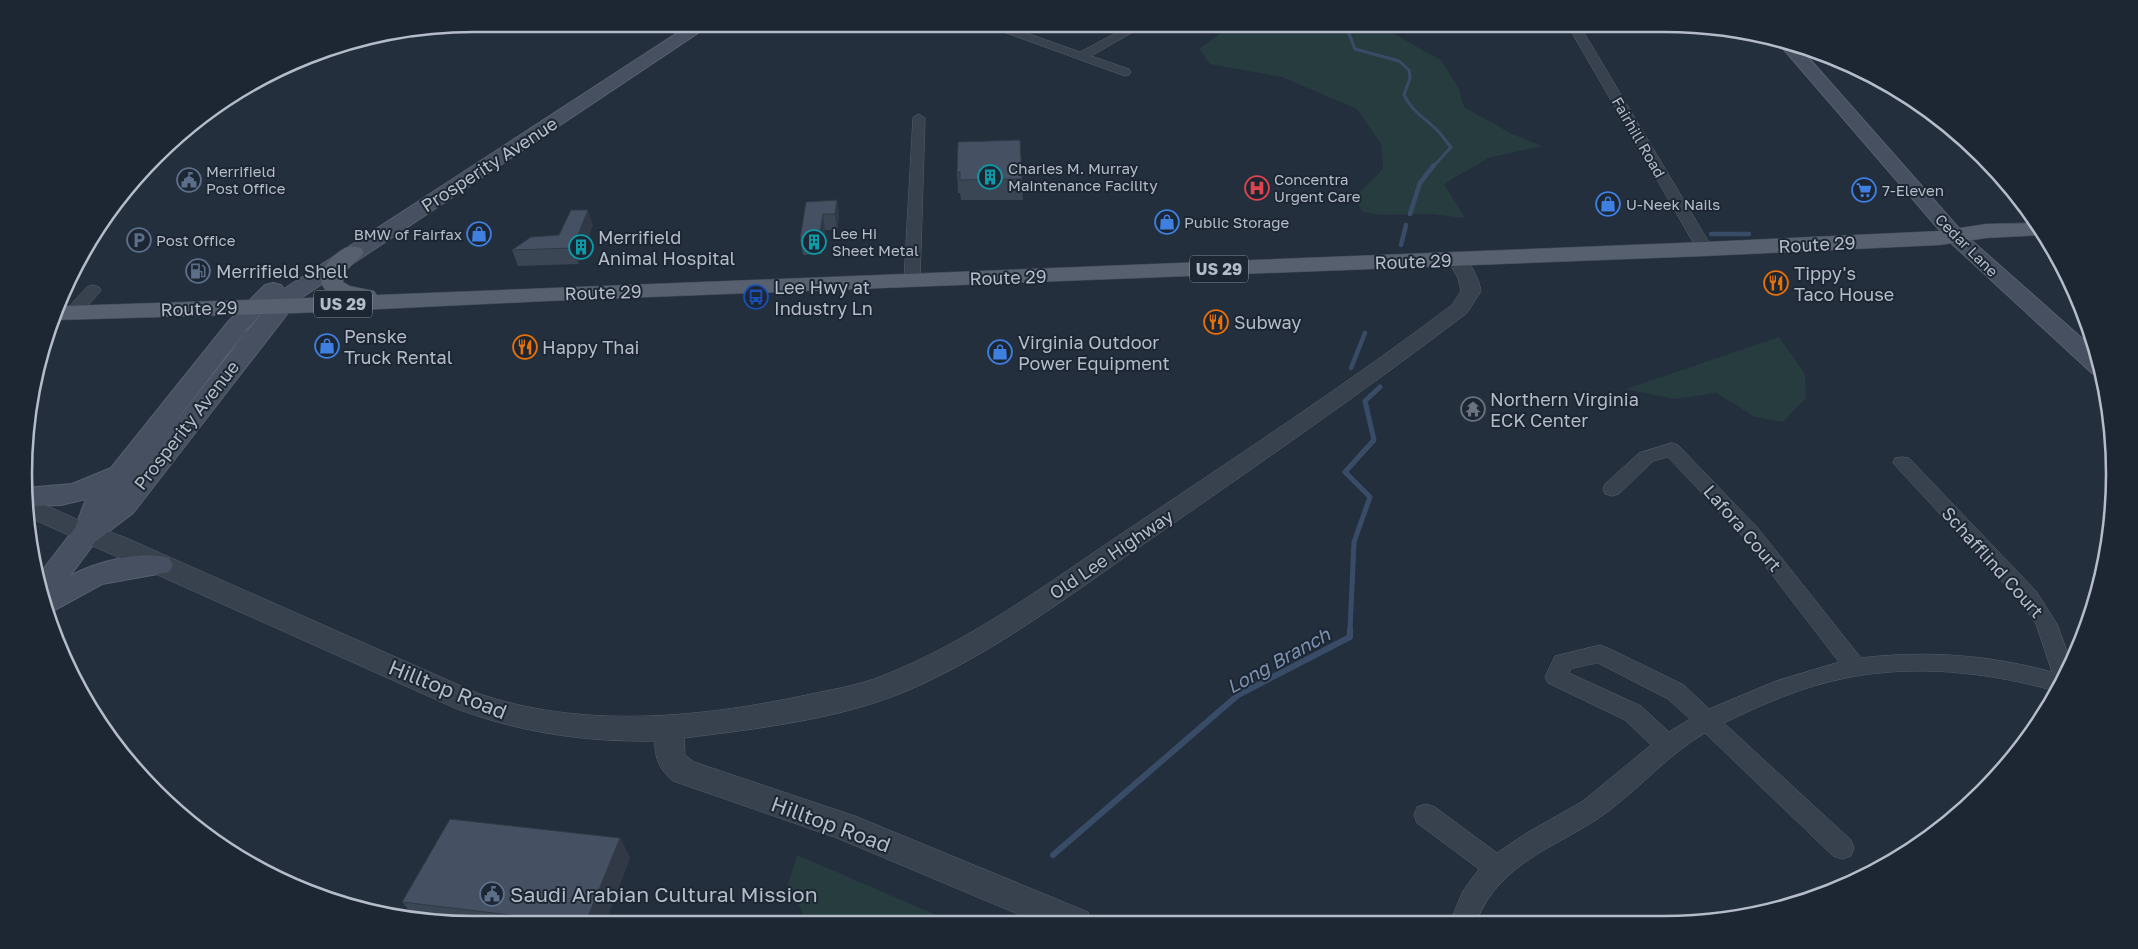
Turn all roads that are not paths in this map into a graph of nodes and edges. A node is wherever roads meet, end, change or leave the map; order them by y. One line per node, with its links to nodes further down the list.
1 (668, 32): 19 (main road, Prosperity Avenue)
2 (689, 32): 14 (main road, Prosperity Avenue)
3 (1013, 32): 7 (street)
4 (1126, 32): 7 (street)
5 (1578, 32): 13 (street, Fairhill Road)
6 (1796, 53): 11 (main road, Cedar Lane)
7 (1081, 56): 8 (street)
8 (1125, 72)
9 (919, 118): 16 (street)
10 (2031, 229): 11 (main road, Route 29 / US 29)
11 (1956, 237): 12 (main road, Route 29 / US 29); 13 (main road, Route 29 / US 29); 22 (main road, Cedar Lane)
12 (2038, 241)
13 (1705, 249): 15 (main road, Route 29 / US 29)
14 (353, 253): 18 (main road); 20 (main road, Prosperity Avenue)
15 (1457, 259): 16 (main road, Route 29 / US 29); 36 (street, Old Lee Highway)
16 (912, 280): 18 (main road, Route 29 / US 29)
17 (93, 290): 21 (street)
18 (407, 300): 20 (main road, Route 29 / US 29)
19 (254, 306): 20 (main road, Route 29 / US 29); 21 (main road, Route 29 / US 29); 24 (main road, Prosperity Avenue)
20 (279, 306): 28 (main road, Prosperity Avenue)
21 (66, 313)
22 (2090, 359)
23 (1902, 463): 33 (street, Schafflind Court)
24 (122, 472): 26 (main road); 28 (main road, Prosperity Avenue)
25 (1612, 489): 32 (street, Lafora Court)
26 (33, 497)
27 (34, 510): 28 (street, Hilltop Road)
28 (86, 534): 29 (street, Hilltop Road); 30 (main road, Prosperity Avenue)
29 (160, 565): 31 (main road); 36 (street, Hilltop Road)
30 (47, 585)
31 (51, 600)
32 (1856, 667): 34 (street); 35 (street)
33 (2062, 667)
34 (2054, 682)
35 (1705, 721): 37 (street); 37 (street); 39 (street)
36 (670, 728): 41 (street, Hilltop Road)
37 (1667, 745): 40 (street)
38 (1426, 816): 40 (street)
39 (1842, 848)
40 (1497, 868): 42 (street)
41 (1060, 916)
42 (1465, 916)

